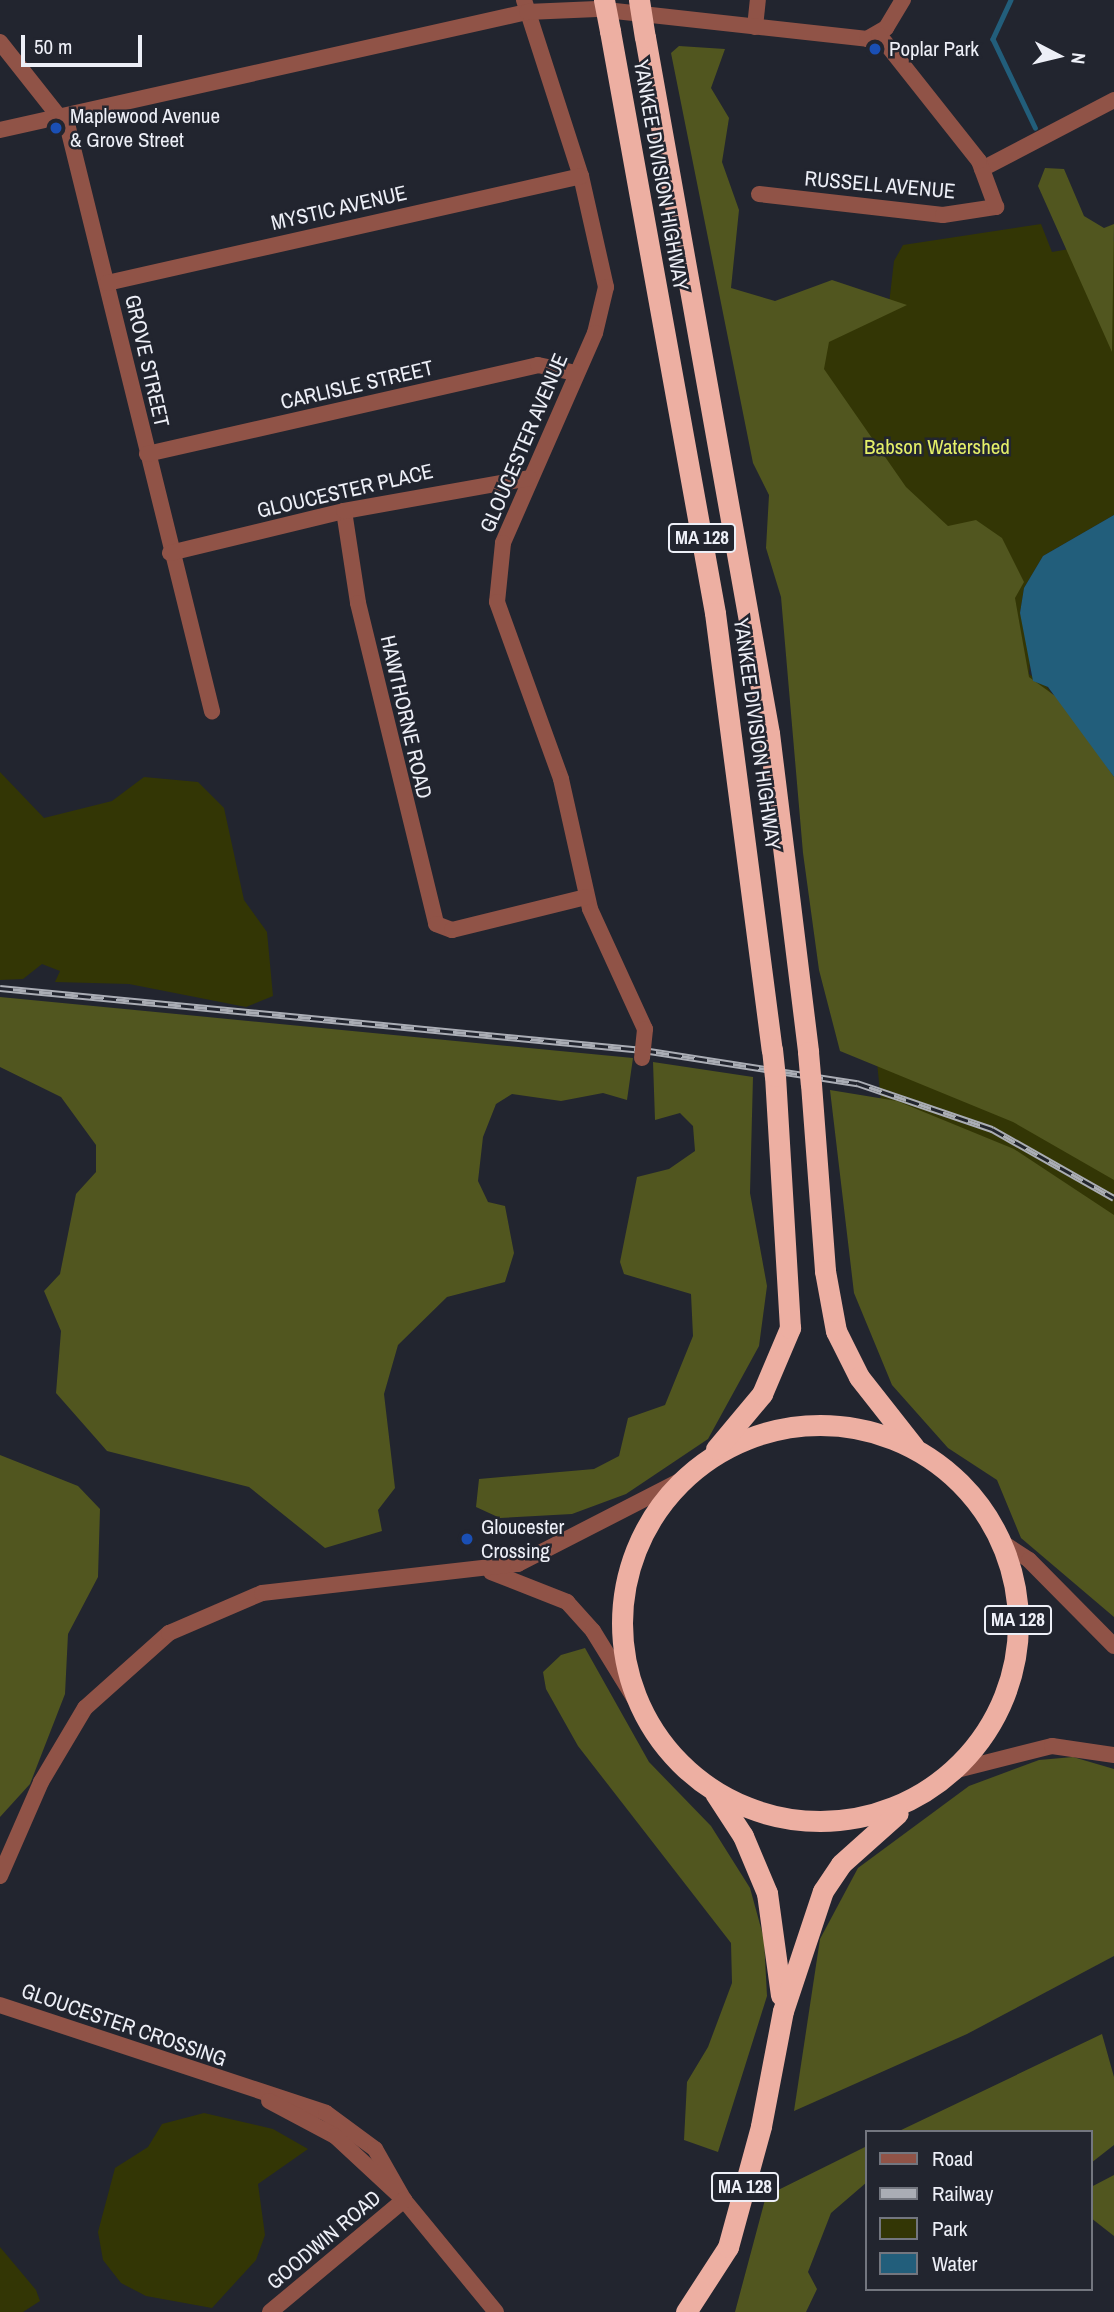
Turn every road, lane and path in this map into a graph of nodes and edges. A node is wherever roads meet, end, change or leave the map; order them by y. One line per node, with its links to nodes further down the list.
1 (604, 0): 25 (highway, YANKEE DIVISION HIGHWAY / MA 128, bridge)
2 (639, 0): 24 (highway, YANKEE DIVISION HIGHWAY / MA 128, bridge)
3 (758, 0): 6 (street)
4 (903, 0): 7 (street)
5 (525, 6): 6 (street); 10 (street); 13 (street, GLOUCESTER AVENUE)
6 (755, 27): 7 (street)
7 (879, 35): 12 (street)
8 (0, 42): 10 (street, GROVE STREET)
9 (1114, 100): 12 (street)
10 (62, 116): 11 (street); 15 (street, GROVE STREET)
11 (0, 130)
12 (982, 169): 14 (street, RUSSELL AVENUE)
13 (581, 176): 15 (street, MYSTIC AVENUE); 16 (street, GLOUCESTER AVENUE)
14 (759, 194)
15 (107, 283): 17 (street, GROVE STREET)
16 (576, 373): 17 (street, CARLISLE STREET); 18 (street, GLOUCESTER AVENUE)
17 (147, 454): 20 (street, GROVE STREET)
18 (529, 478): 19 (street, GLOUCESTER PLACE); 22 (street, GLOUCESTER AVENUE)
19 (344, 511): 20 (street, GLOUCESTER PLACE); 22 (street, HAWTHORNE ROAD)
20 (170, 553): 21 (street, GROVE STREET)
21 (212, 711)
22 (586, 897): 23 (street, GLOUCESTER AVENUE, bridge)
23 (642, 1058)
24 (915, 1449): 25 (highway); 27 (highway, MA 128)
25 (708, 1458): 26 (highway, MA 128)
26 (685, 1478): 28 (street); 30 (highway, MA 128)
27 (1003, 1543): 29 (street); 32 (highway, MA 128)
28 (482, 1569): 30 (street); 35 (street)
29 (1114, 1646)
30 (641, 1709): 33 (highway, MA 128)
31 (1114, 1755): 32 (street)
32 (953, 1771): 34 (highway, MA 128)
33 (714, 1791): 34 (highway); 37 (highway, MA 128)
34 (921, 1794): 37 (highway, MA 128)
35 (0, 1876)
36 (0, 2005): 38 (street, GLOUCESTER CROSSING)
37 (783, 2011): 39 (highway, MA 128)
38 (404, 2200): 40 (street, GOODWIN ROAD); 41 (street, GLOUCESTER CROSSING)
39 (728, 2247): 42 (highway); 43 (highway, MA 128)
40 (270, 2312)
41 (496, 2312)
42 (687, 2312)
43 (706, 2312)

